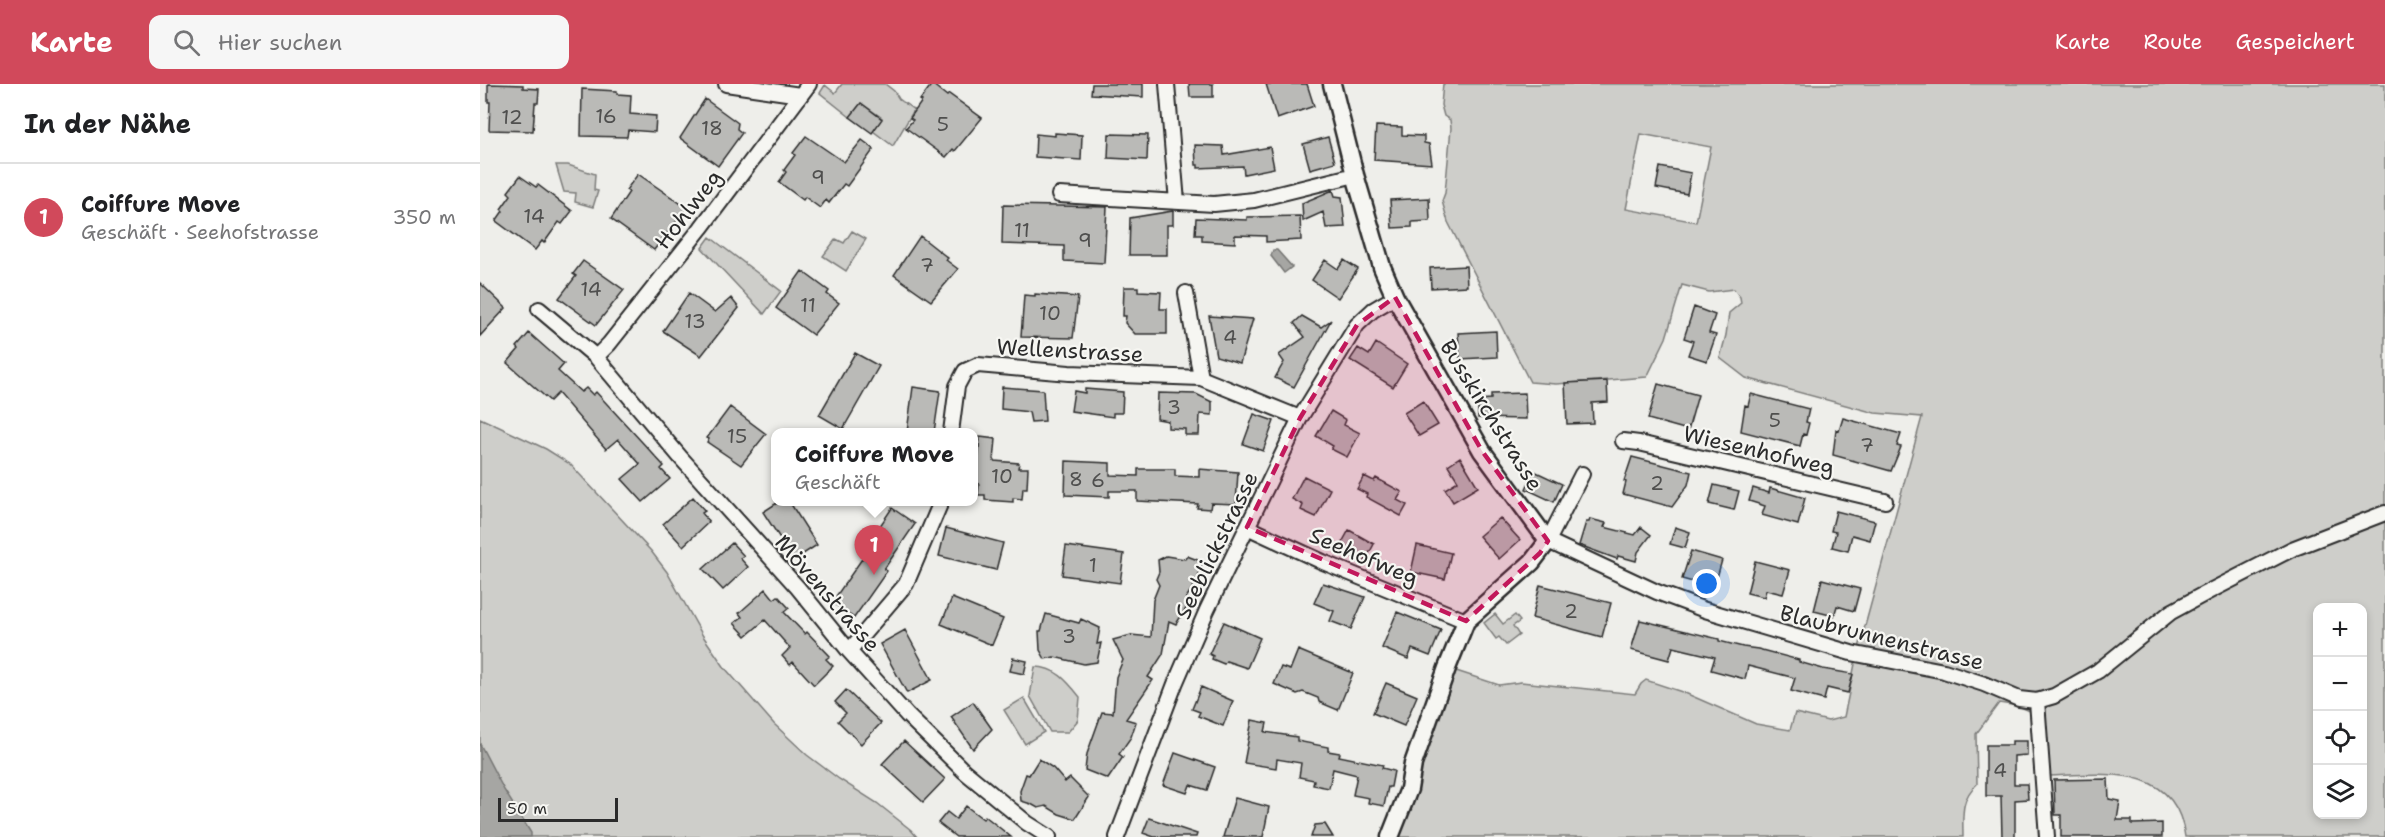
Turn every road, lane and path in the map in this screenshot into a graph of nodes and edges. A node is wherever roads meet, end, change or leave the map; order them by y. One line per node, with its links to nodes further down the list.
1 (726, 84): 4 (street)
2 (1167, 84): 7 (street)
3 (1332, 84): 5 (street, Busskirchstrasse)
4 (804, 89): 11 (street, Hohlweg)
5 (1355, 175): 7 (street); 9 (street, Busskirchstrasse)
6 (1059, 195): 7 (street)
7 (1177, 202)
8 (1186, 293): 12 (street)
9 (1395, 297): 13 (street, Seeblickstrasse); 21 (street, Busskirchstrasse)
10 (539, 309): 11 (street, Mövenstrasse)
11 (596, 357): 23 (street, Mövenstrasse)
12 (1201, 378): 13 (street, Wellenstrasse); 14 (street, Wellenstrasse)
13 (1300, 418): 20 (street, Seeblickstrasse)
14 (952, 428)
15 (1623, 441): 17 (street, Wiesenhofweg)
16 (1582, 474): 21 (street)
17 (1885, 501)
18 (940, 506): 23 (street)
19 (2385, 513): 24 (street)
20 (1247, 527): 22 (street, Seehofweg); 26 (street, Seeblickstrasse)
21 (1548, 541): 22 (street); 24 (street, Blaubrunnenstrasse)
22 (1466, 621): 27 (street)
23 (849, 651): 25 (street, Mövenstrasse)
24 (2037, 701): 28 (street)
25 (1049, 837)
26 (1117, 837)
27 (1390, 837)
28 (2047, 837)

